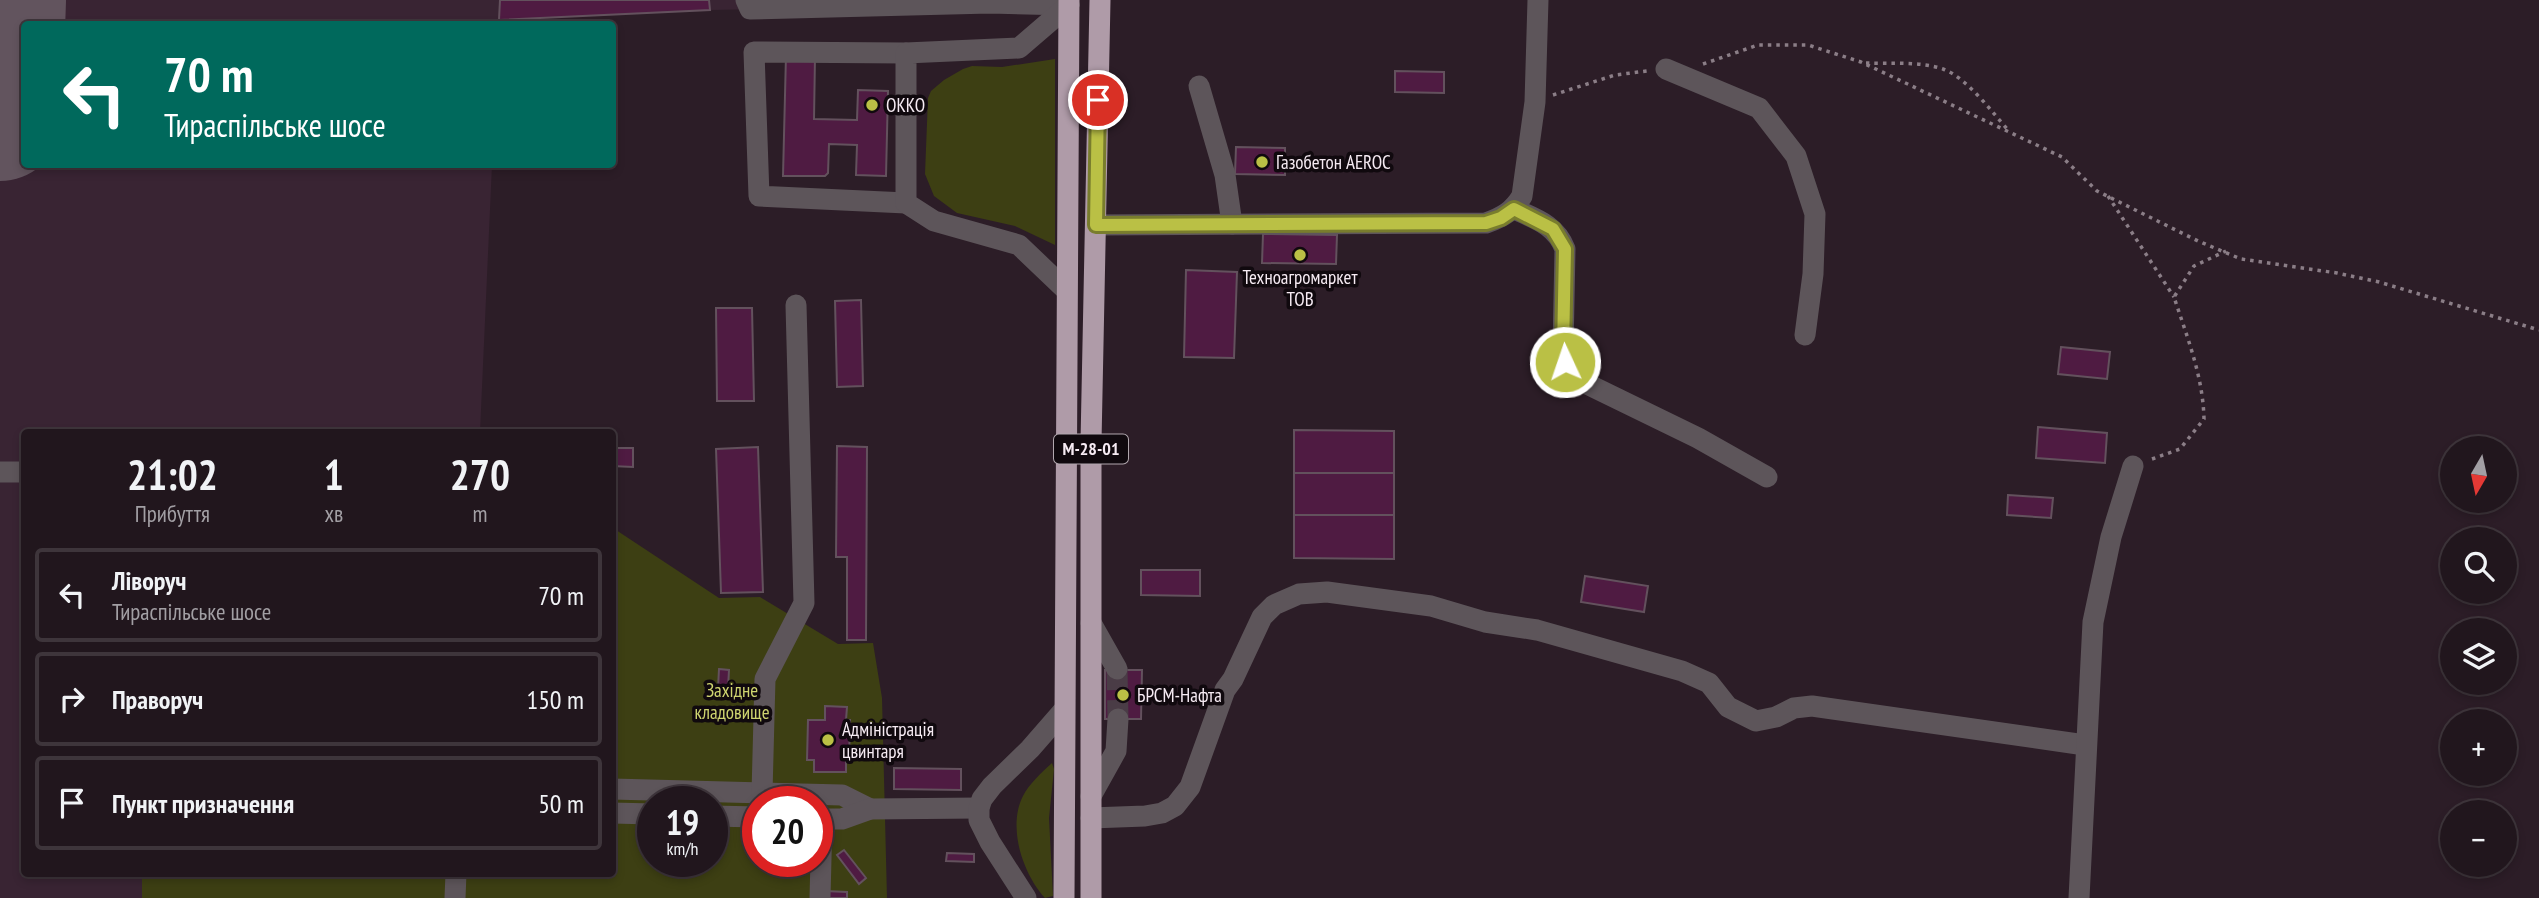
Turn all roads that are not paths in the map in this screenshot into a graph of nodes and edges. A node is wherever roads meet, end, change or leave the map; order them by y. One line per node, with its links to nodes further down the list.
1 (746, 0): 4 (street)
2 (1100, 0): 12 (highway, М-28-01)
3 (1538, 0): 10 (street)
4 (992, 1): 5 (street)
5 (1069, 3): 6 (street); 13 (highway, М-28-01)
6 (906, 53): 9 (street); 9 (street)
7 (1666, 69): 15 (street)
8 (1199, 86): 11 (street)
9 (906, 203): 13 (street)
10 (1514, 209): 11 (street); 19 (street)
11 (1232, 224): 12 (street)
12 (1096, 225): 20 (highway, М-28-01)
13 (1066, 290): 22 (highway, М-28-01)
14 (796, 305): 25 (street)
15 (1805, 335)
16 (2133, 466): 24 (street)
17 (0, 472): 18 (street)
18 (21, 472)
19 (1767, 477)
20 (1091, 623): 21 (street); 29 (highway, М-28-01)
21 (1117, 669)
22 (1064, 710): 30 (street); 41 (highway, М-28-01)
23 (1118, 719): 29 (street)
24 (2085, 745): 34 (street); 43 (street)
25 (762, 786)
26 (616, 789): 27 (street)
27 (742, 792)
28 (833, 795): 31 (street)
29 (1091, 796): 34 (highway, М-28-01)
30 (979, 808): 31 (street); 40 (street)
31 (870, 809): 35 (street)
32 (616, 813): 33 (street)
33 (637, 814)
34 (1091, 818): 42 (highway, М-28-01)
35 (833, 819)
36 (456, 877): 38 (street)
37 (820, 877): 39 (street)
38 (455, 898)
39 (820, 898)
40 (1026, 898)
41 (1064, 898)
42 (1091, 898)
43 (2079, 898)

